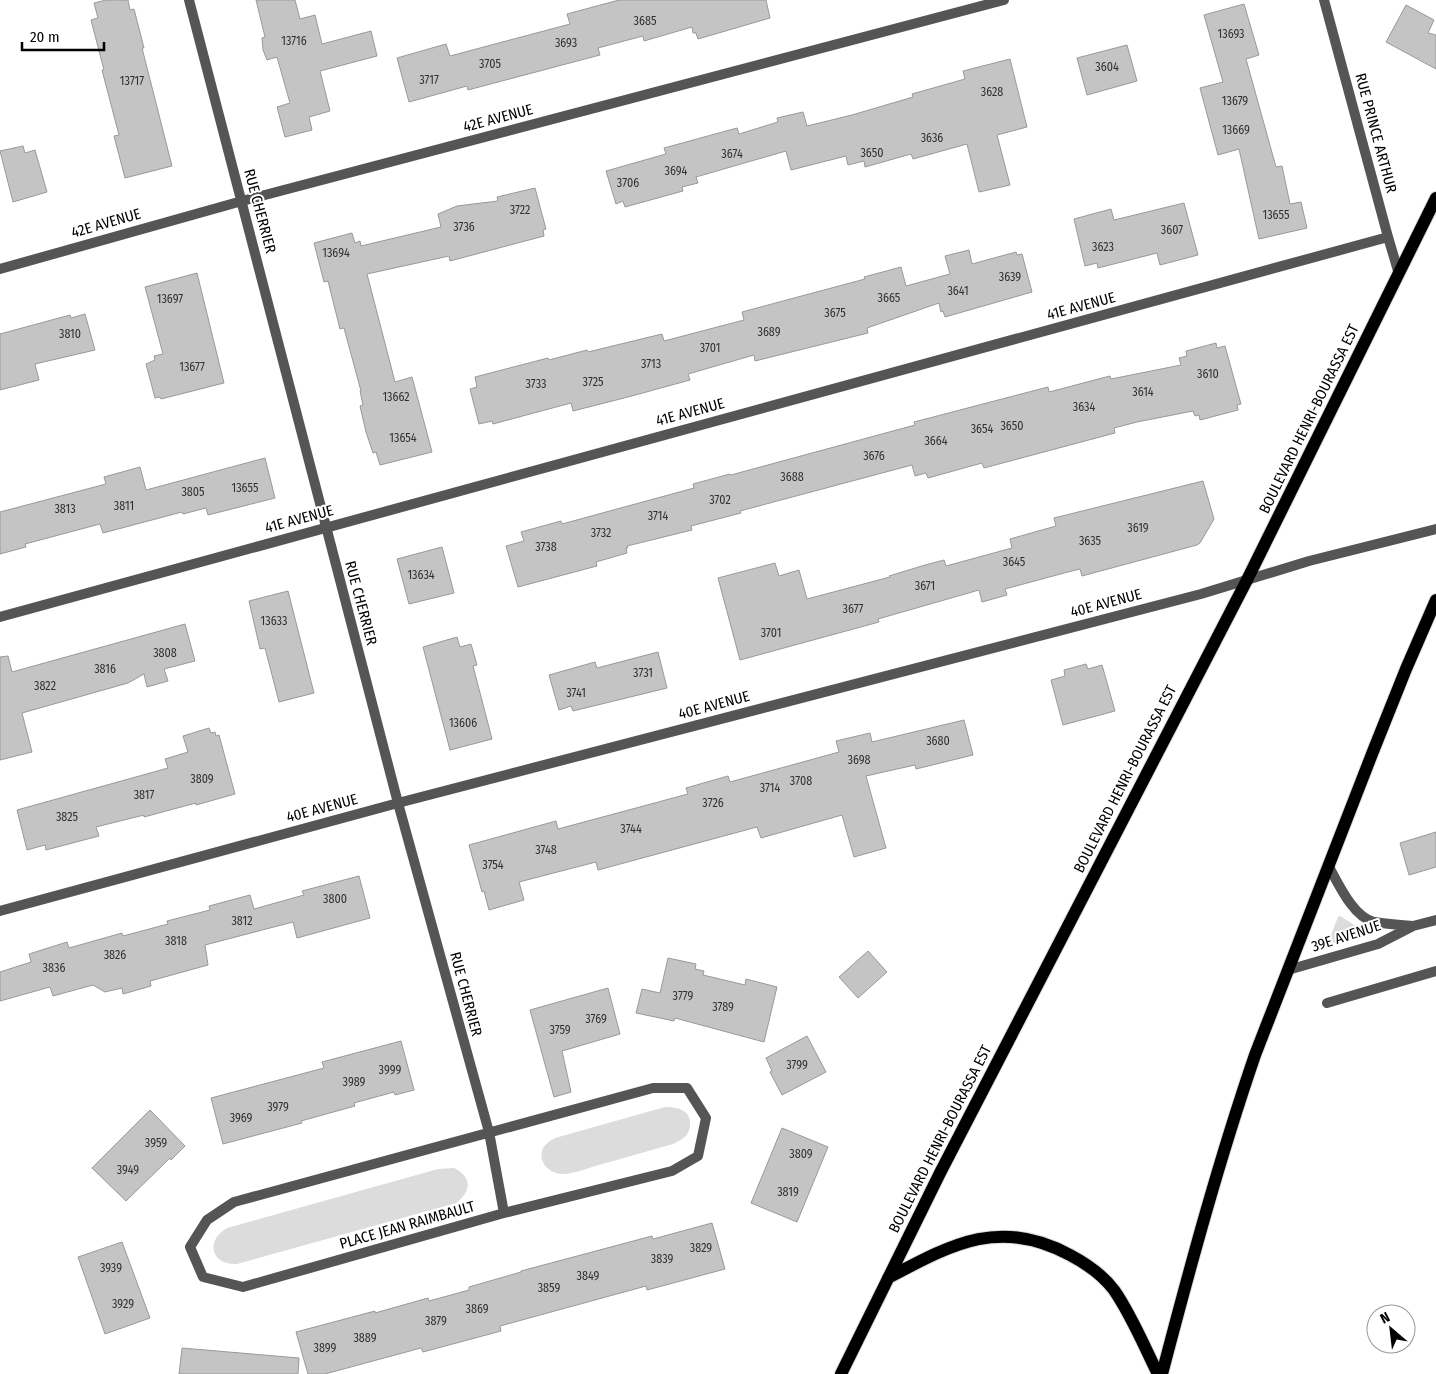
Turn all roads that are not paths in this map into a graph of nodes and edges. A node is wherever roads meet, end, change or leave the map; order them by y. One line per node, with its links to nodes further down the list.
1 (189, 0): 5 (street, RUE CHERRIER)
2 (1004, 0): 5 (street, 42E AVENUE)
3 (1324, 0): 6 (street, RUE PRINCE ARTHUR)
4 (1436, 198): 8 (main road, BOULEVARD HENRI-BOURASSA EST)
5 (242, 201): 7 (street, 42E AVENUE); 9 (street, RUE CHERRIER)
6 (1388, 237): 8 (street, RUE PRINCE ARTHUR); 9 (street, 41E AVENUE)
7 (0, 269)
8 (1399, 274): 11 (main road, BOULEVARD HENRI-BOURASSA EST)
9 (326, 527): 13 (street, 41E AVENUE); 14 (street, RUE CHERRIER)
10 (1436, 529): 11 (street, 40E AVENUE)
11 (1247, 580): 14 (street, 40E AVENUE); 24 (main road, BOULEVARD HENRI-BOURASSA EST)
12 (1436, 600): 15 (main road)
13 (0, 616)
14 (398, 803): 16 (street, 40E AVENUE); 22 (street, RUE CHERRIER)
15 (1328, 866): 18 (street, 39E AVENUE); 19 (main road)
16 (0, 911)
17 (1436, 920): 18 (street, 39E AVENUE)
18 (1413, 926): 19 (street, 39E AVENUE)
19 (1288, 970): 27 (main road)
20 (1436, 971): 21 (street)
21 (1327, 1003)
22 (489, 1132): 23 (street, RUE CHERRIER); 23 (street, PLACE JEAN RAIMBAULT); 23 (street, PLACE JEAN RAIMBAULT)
23 (504, 1213)
24 (888, 1278): 25 (main road, BOULEVARD HENRI-BOURASSA EST); 26 (main road)
25 (841, 1374)
26 (1158, 1374)
27 (1162, 1374)

